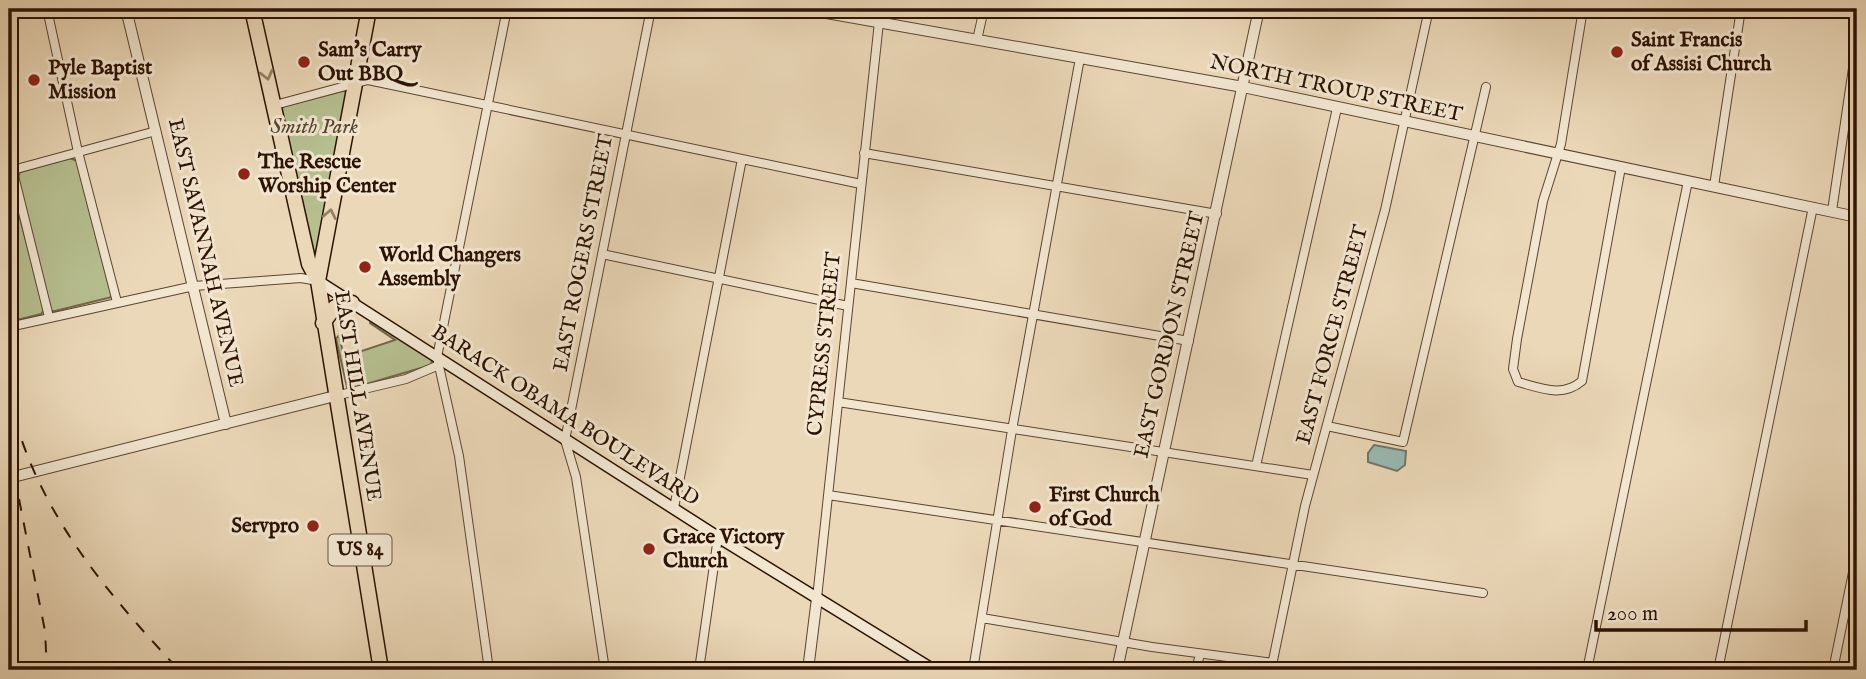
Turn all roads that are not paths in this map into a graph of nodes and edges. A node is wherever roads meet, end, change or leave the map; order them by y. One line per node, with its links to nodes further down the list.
1 (32, 9): 14 (street)
2 (47, 9): 29 (street)
3 (126, 9): 26 (street, EAST SAVANNAH AVENUE)
4 (251, 9): 22 (highway, EAST HILL AVENUE / US 84, one-way to 22)
5 (369, 9): 19 (highway, US 84)
6 (507, 9): 23 (street)
7 (651, 9): 27 (street, EAST ROGERS STREET)
8 (804, 9): 15 (street, NORTH TROUP STREET)
9 (984, 9): 16 (street)
10 (1259, 9): 21 (street, EAST GORDON STREET)
11 (1429, 9): 25 (street, EAST FORCE STREET)
12 (1583, 9): 31 (street)
13 (1741, 9): 39 (street)
14 (9, 14)
15 (879, 22): 16 (street, NORTH TROUP STREET); 30 (street, CYPRESS STREET)
16 (977, 40): 18 (street, NORTH TROUP STREET)
17 (1857, 41): 41 (street)
18 (1080, 58): 21 (street, NORTH TROUP STREET); 38 (street)
19 (355, 82): 22 (street); 23 (street); 46 (highway, US 84, one-way to 19)
20 (1486, 87): 28 (street)
21 (1243, 88): 24 (street, NORTH TROUP STREET); 42 (street, EAST GORDON STREET)
22 (275, 104): 46 (highway, EAST HILL AVENUE / US 84)
23 (487, 105): 27 (street); 57 (street)
24 (1337, 108): 25 (street, NORTH TROUP STREET); 65 (street)
25 (1406, 123): 28 (street, NORTH TROUP STREET); 61 (street, EAST FORCE STREET)
26 (156, 131): 29 (street); 48 (street, EAST SAVANNAH AVENUE)
27 (626, 135): 33 (street); 44 (street, EAST ROGERS STREET)
28 (1474, 137): 31 (street, NORTH TROUP STREET); 61 (street)
29 (78, 152): 35 (street); 49 (street)
30 (864, 153): 37 (street, CYPRESS STREET); 38 (street)
31 (1557, 154): 34 (street, NORTH TROUP STREET); 34 (street)
32 (9, 156): 35 (street)
33 (742, 159): 37 (street); 45 (street)
34 (1621, 167): 36 (street, NORTH TROUP STREET)
35 (10, 170): 53 (street)
36 (1688, 181): 39 (street, NORTH TROUP STREET); 91 (street)
37 (861, 184): 47 (street, CYPRESS STREET)
38 (1057, 185): 42 (street); 52 (street)
39 (1714, 186): 40 (street, NORTH TROUP STREET)
40 (1813, 207): 41 (street, NORTH TROUP STREET); 92 (street)
41 (1832, 211): 43 (street, NORTH TROUP STREET)
42 (1217, 214): 56 (street, EAST GORDON STREET)
43 (1857, 217)
44 (602, 254): 45 (street); 63 (street, EAST ROGERS STREET)
45 (717, 278): 51 (street); 69 (street)
46 (318, 281): 48 (street); 50 (main road, BARACK OBAMA BOULEVARD); 54 (highway, EAST HILL AVENUE / US 84)
47 (851, 282): 51 (street, CYPRESS STREET); 52 (street)
48 (194, 286): 49 (street); 60 (street, EAST SAVANNAH AVENUE)
49 (117, 302): 53 (street)
50 (352, 303): 54 (highway); 57 (main road, BARACK OBAMA BOULEVARD)
51 (848, 306): 59 (street, CYPRESS STREET)
52 (1033, 316): 56 (street); 62 (street)
53 (49, 317): 55 (street)
54 (323, 323): 58 (highway, EAST HILL AVENUE / US 84)
55 (9, 327)
56 (1189, 341): 64 (street, EAST GORDON STREET)
57 (438, 361): 58 (street); 63 (main road, BARACK OBAMA BOULEVARD); 83 (street)
58 (335, 396): 60 (street); 82 (highway, EAST HILL AVENUE / US 84)
59 (838, 402): 62 (street); 68 (street, CYPRESS STREET)
60 (226, 424): 67 (street)
61 (1327, 426): 66 (street, EAST FORCE STREET)
62 (1012, 430): 64 (street); 70 (street)
63 (565, 440): 69 (main road, BARACK OBAMA BOULEVARD); 84 (street, EAST ROGERS STREET)
64 (1163, 451): 65 (street); 72 (street, EAST GORDON STREET)
65 (1256, 466): 66 (street)
66 (1313, 475): 74 (street, EAST FORCE STREET)
67 (9, 478)
68 (828, 495): 70 (street); 76 (street, CYPRESS STREET)
69 (674, 508): 71 (main road, BARACK OBAMA BOULEVARD)
70 (998, 522): 72 (street); 77 (street)
71 (718, 537): 76 (main road, BARACK OBAMA BOULEVARD); 85 (street)
72 (1144, 541): 74 (street); 78 (street, EAST GORDON STREET)
73 (1857, 553): 81 (street)
74 (1295, 564): 75 (street); 80 (street, EAST FORCE STREET)
75 (1483, 593)
76 (817, 598): 86 (street, CYPRESS STREET); 87 (main road, BARACK OBAMA BOULEVARD)
77 (982, 618): 78 (street); 88 (street)
78 (1124, 641): 79 (street); 89 (street, EAST GORDON STREET)
79 (1200, 654): 80 (street); 90 (street)
80 (1272, 667)
81 (1833, 668): 93 (street)
82 (381, 670)
83 (489, 670)
84 (605, 670)
85 (699, 670)
86 (808, 670)
87 (934, 670)
88 (973, 670)
89 (1117, 670)
90 (1196, 670)
91 (1587, 670)
92 (1718, 670)
93 (1857, 670)

